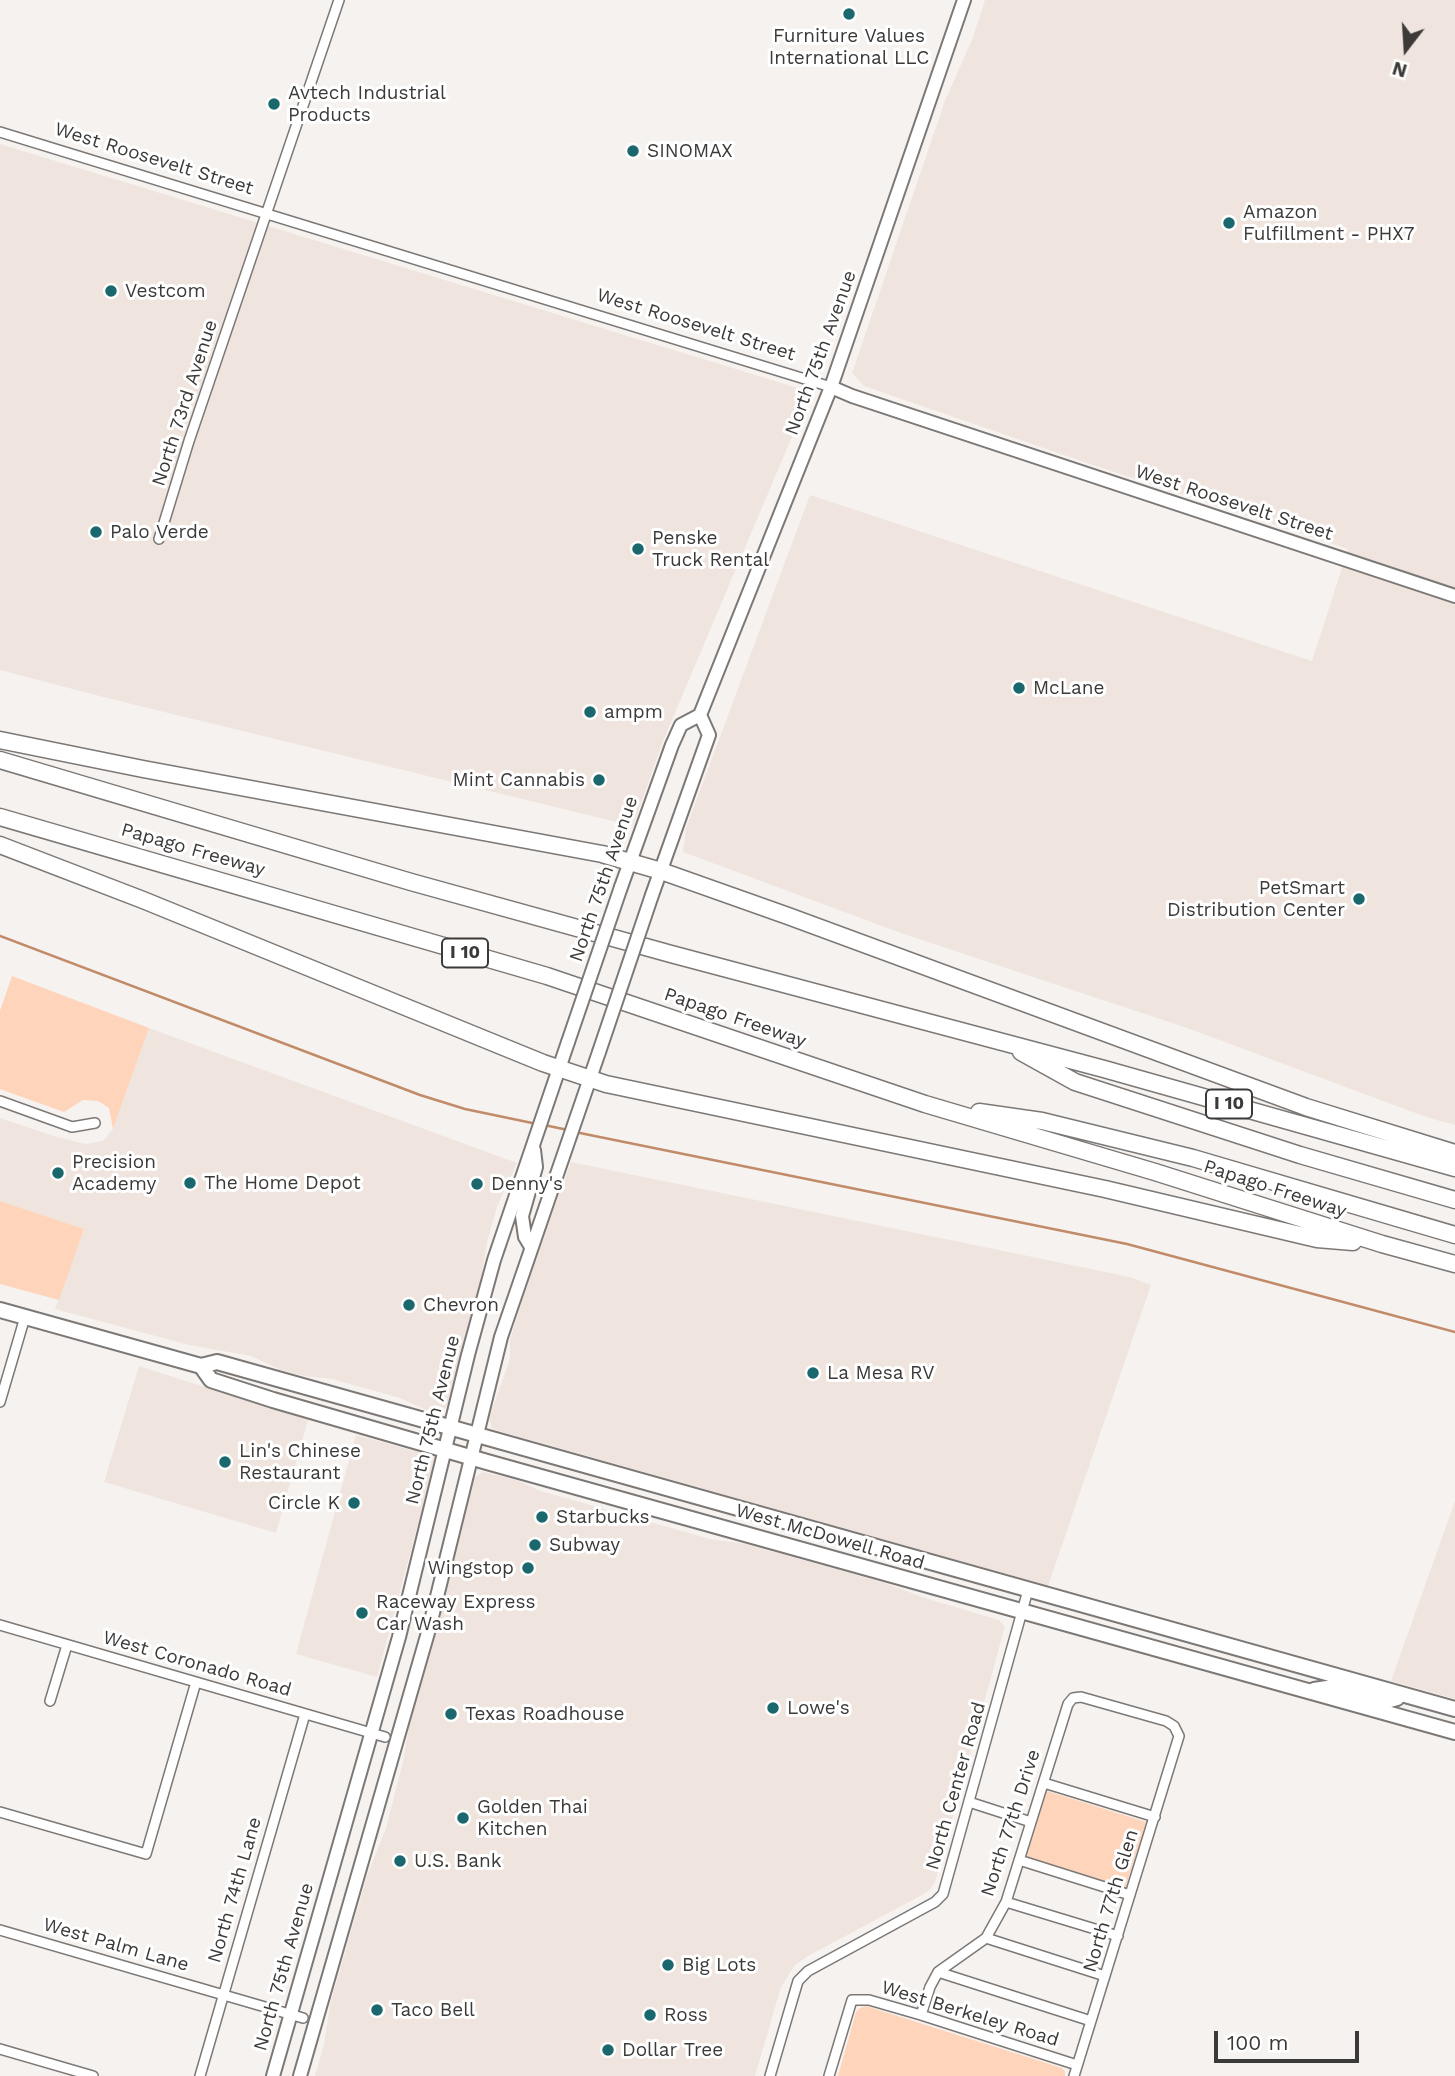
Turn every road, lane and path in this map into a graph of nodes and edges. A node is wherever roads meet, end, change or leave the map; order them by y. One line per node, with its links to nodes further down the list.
1 (339, 0): 4 (street, North 73rd Avenue)
2 (964, 0): 5 (main road, North 75th Avenue)
3 (0, 132): 4 (street, West Roosevelt Street)
4 (267, 214): 5 (street, West Roosevelt Street); 6 (street, North 73rd Avenue)
5 (831, 387): 7 (main road, West Roosevelt Street); 8 (main road, North 75th Avenue)
6 (159, 539)
7 (1455, 596)
8 (700, 715): 13 (main road, North 75th Avenue); 14 (main road, North 75th Avenue)
9 (0, 740): 13 (highway)
10 (0, 760): 15 (highway, Papago Freeway / I 10)
11 (0, 817): 19 (highway, Papago Freeway / I 10)
12 (0, 845): 16 (highway)
13 (630, 862): 14 (highway); 16 (main road, North 75th Avenue, bridge)
14 (661, 871): 17 (main road, North 75th Avenue, bridge); 22 (highway)
15 (1000, 1041): 23 (highway, Papago Freeway / I 10); 24 (highway)
16 (559, 1068): 17 (highway); 21 (main road, North 75th Avenue)
17 (589, 1078): 26 (highway); 27 (main road, North 75th Avenue)
18 (0, 1101): 20 (street)
19 (925, 1104): 25 (highway); 26 (highway, Papago Freeway / I 10)
20 (95, 1123)
21 (534, 1144): 27 (main road); 33 (main road, North 75th Avenue)
22 (1455, 1153)
23 (1455, 1168)
24 (1455, 1200)
25 (1455, 1235)
26 (1382, 1244): 28 (highway, Papago Freeway / I 10)
27 (531, 1247): 34 (main road, North 75th Avenue)
28 (1455, 1264)
29 (0, 1310): 30 (main road, West McDowell Road)
30 (25, 1317): 31 (main road, West McDowell Road); 32 (street)
31 (201, 1366): 33 (main road, West McDowell Road); 35 (main road, West McDowell Road)
32 (0, 1402)
33 (450, 1428): 34 (main road, West McDowell Road); 35 (main road, North 75th Avenue)
34 (475, 1435): 36 (main road, North 75th Avenue); 37 (main road, West McDowell Road)
35 (445, 1450): 36 (main road, West McDowell Road); 50 (main road, North 75th Avenue)
36 (470, 1457): 38 (main road, West McDowell Road); 74 (main road, North 75th Avenue)
37 (1028, 1590): 38 (street, North Center Road); 41 (main road, West McDowell Road)
38 (1023, 1611): 42 (main road, West McDowell Road); 53 (street, North Center Road)
39 (0, 1625): 40 (street, West Coronado Road)
40 (67, 1645): 43 (street, West Coronado Road); 46 (street)
41 (1262, 1655): 42 (main road); 45 (main road, West McDowell Road)
42 (1256, 1676): 44 (main road, West McDowell Road)
43 (196, 1682): 48 (street, West Coronado Road); 54 (street)
44 (1309, 1691): 45 (main road); 49 (main road, West McDowell Road)
45 (1403, 1695): 47 (main road, West McDowell Road)
46 (50, 1701)
47 (1455, 1709)
48 (305, 1714): 50 (street, West Coronado Road); 65 (street, North 74th Lane)
49 (1455, 1732)
50 (378, 1735): 67 (main road, North 75th Avenue)
51 (1179, 1736): 52 (street, North 77th Drive); 55 (street, North 77th Glen)
52 (1044, 1783): 55 (street); 56 (street, North 77th Drive)
53 (969, 1802): 56 (street); 75 (street, North Center Road)
54 (0, 1812)
55 (1155, 1817): 58 (street, North 77th Glen)
56 (1031, 1822): 57 (street, North 77th Drive)
57 (1019, 1860): 58 (street); 59 (street, North 77th Drive)
58 (1130, 1895): 61 (street, North 77th Glen)
59 (1006, 1902): 61 (street); 62 (street, North 77th Drive)
60 (0, 1930): 65 (street, West Palm Lane)
61 (1118, 1936): 64 (street, North 77th Glen)
62 (986, 1938): 63 (street, North 77th Drive); 64 (street)
63 (938, 1972): 66 (street); 68 (street)
64 (1105, 1976): 68 (street, North 77th Glen)
65 (222, 1995): 67 (street, West Palm Lane); 72 (street, North 74th Lane)
66 (921, 2015): 70 (street, West Berkeley Road); 76 (street, West Berkeley Road)
67 (297, 2016): 73 (main road, North 75th Avenue)
68 (1091, 2021): 70 (street, North 77th Glen)
69 (0, 2049): 71 (street)
70 (1077, 2066): 77 (street, North 77th Glen)
71 (93, 2076)
72 (200, 2076)
73 (273, 2076)
74 (300, 2076)
75 (770, 2076)
76 (829, 2076)
77 (1074, 2076)

